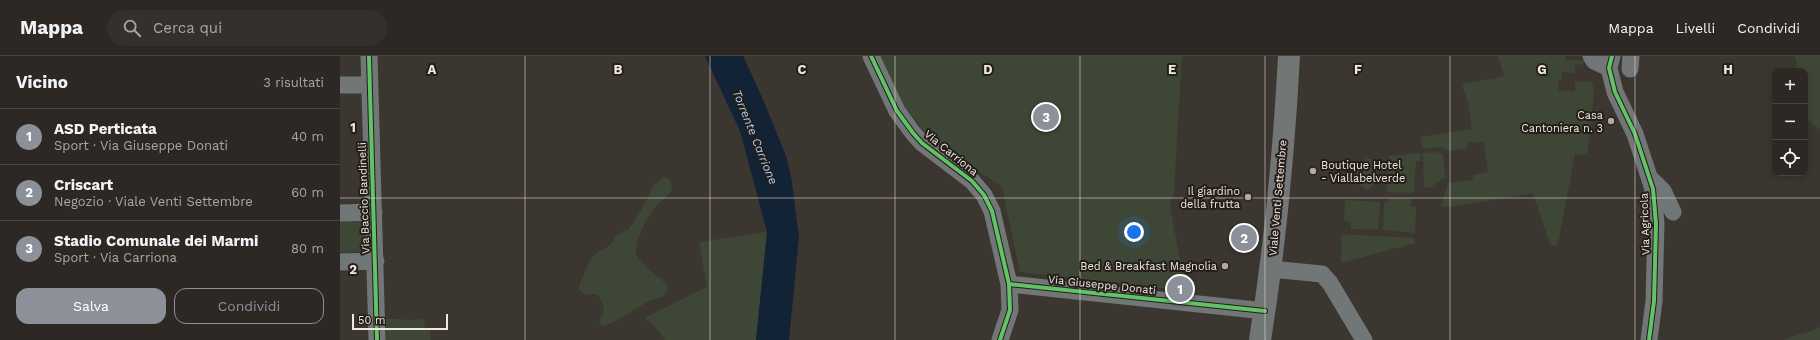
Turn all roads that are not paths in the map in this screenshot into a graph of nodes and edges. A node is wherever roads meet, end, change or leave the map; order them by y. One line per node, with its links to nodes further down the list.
1 (369, 56): 6 (street, Via Baccio Bandinelli)
2 (871, 56): 15 (street, Via Carriona)
3 (1289, 56): 14 (main road, Viale Venti Settembre)
4 (1591, 56): 5 (street, Via Agricola)
5 (1611, 62): 8 (street, Via Agricola)
6 (369, 85): 7 (street); 9 (street, Via Baccio Bandinelli)
7 (340, 86)
8 (1648, 174): 10 (street); 21 (street, Via Agricola)
9 (374, 212): 11 (street); 12 (street, Via Baccio Bandinelli)
10 (1673, 212)
11 (340, 213)
12 (376, 261): 13 (street); 17 (street, Via Baccio Bandinelli)
13 (340, 262)
14 (1271, 269): 16 (main road, Viale Venti Settembre); 20 (street)
15 (1009, 284): 16 (street, Via Giuseppe Donati); 18 (street, Via Carriona)
16 (1265, 311): 19 (main road, Viale Venti Settembre)
17 (377, 340)
18 (1000, 340)
19 (1260, 340)
20 (1364, 340)
21 (1649, 340)

